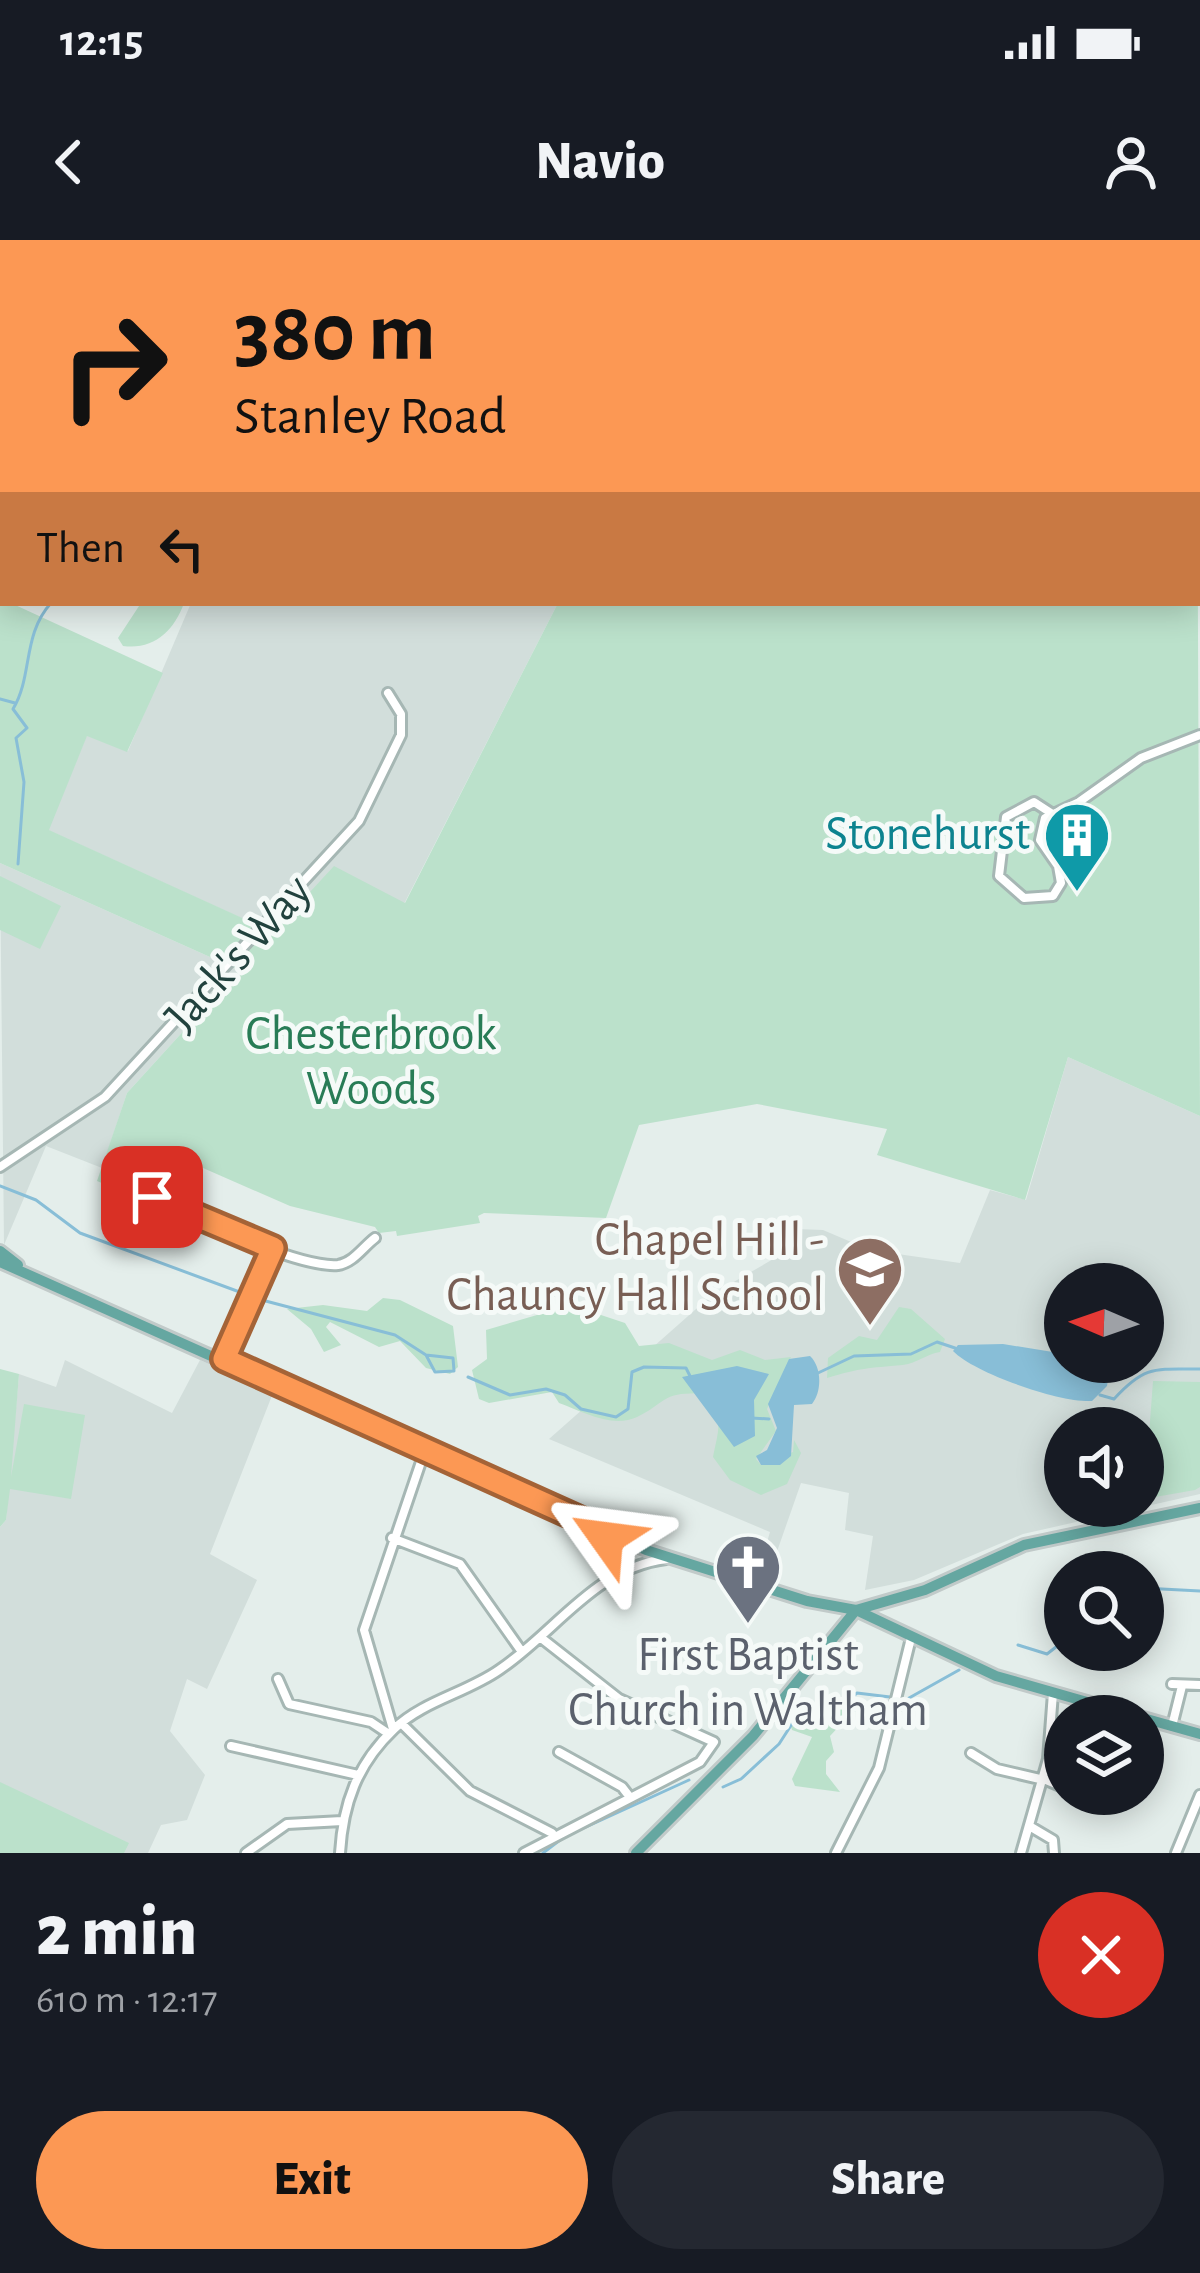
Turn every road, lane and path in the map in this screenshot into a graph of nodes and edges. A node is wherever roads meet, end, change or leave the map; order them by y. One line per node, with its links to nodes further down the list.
1 (388, 693): 4 (street, Jack's Way)
2 (1200, 735): 3 (street)
3 (1051, 813): 3 (street)
4 (0, 1167)
5 (111, 1180): 7 (street)
6 (375, 1238): 7 (street)
7 (273, 1248): 11 (street)
8 (0, 1251): 10 (main road)
9 (0, 1262): 10 (main road)
10 (36, 1276): 11 (main road)
11 (224, 1359): 12 (main road)
12 (425, 1449): 14 (main road); 15 (street)
13 (1199, 1508): 18 (main road)
14 (599, 1528): 16 (main road); 17 (street)
15 (392, 1538): 23 (street); 28 (street)
16 (668, 1559): 17 (street); 19 (main road)
17 (606, 1579): 21 (street)
18 (898, 1598): 19 (main road); 20 (main road)
19 (856, 1610): 20 (main road); 47 (main road)
20 (896, 1630): 22 (main road)
21 (540, 1637): 23 (street); 40 (street)
22 (910, 1638): 26 (main road); 48 (street)
23 (522, 1652): 29 (street)
24 (278, 1679): 32 (street)
25 (1200, 1685): 31 (street)
26 (1053, 1693): 27 (main road)
27 (1060, 1695)
28 (389, 1706): 29 (street); 32 (street)
29 (411, 1716): 32 (street)
30 (1164, 1724): 31 (main road)
31 (1172, 1726): 33 (main road)
32 (395, 1729): 37 (street); 43 (street)
33 (1200, 1734)
34 (231, 1746): 37 (street)
35 (559, 1752): 40 (street)
36 (970, 1753): 38 (street)
37 (358, 1775): 41 (street)
38 (1044, 1780): 42 (street)
39 (1200, 1795): 51 (street)
40 (628, 1796): 43 (street)
41 (342, 1821): 44 (street); 45 (street)
42 (1030, 1827): 49 (street); 50 (street)
43 (553, 1834): 46 (street)
44 (246, 1853)
45 (340, 1853)
46 (524, 1853)
47 (636, 1853)
48 (836, 1853)
49 (1021, 1853)
50 (1054, 1853)
51 (1176, 1853)

